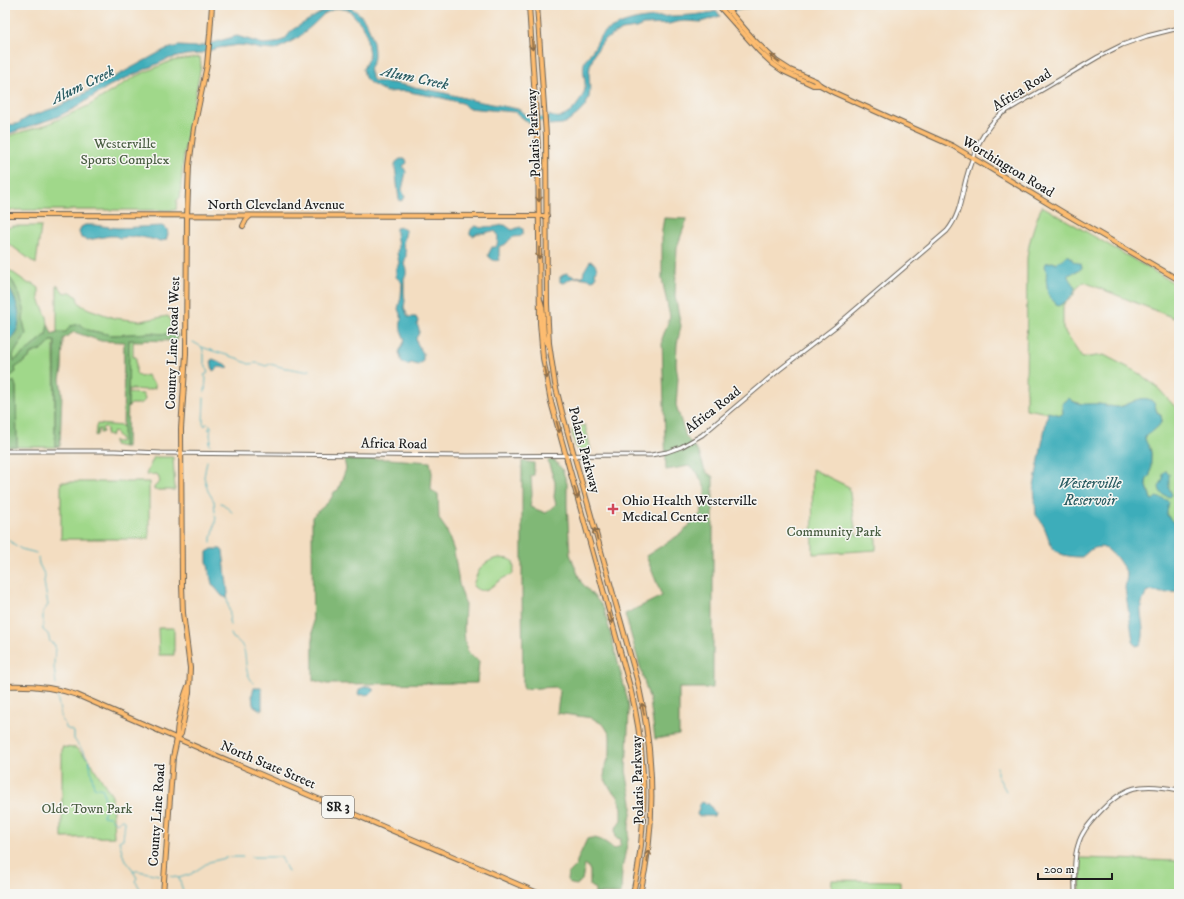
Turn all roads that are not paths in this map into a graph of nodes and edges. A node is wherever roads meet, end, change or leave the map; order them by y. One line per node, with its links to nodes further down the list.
1 (212, 5): 10 (main road, County Line Road West)
2 (529, 5): 13 (main road, Polaris Parkway, one-way to 13)
3 (537, 5): 14 (main road, Polaris Parkway)
4 (718, 5): 6 (main road, Worthington Road)
5 (724, 5): 6 (main road, Worthington Road)
6 (732, 18): 8 (main road, Worthington Road)
7 (1179, 28): 8 (street, Africa Road)
8 (973, 158): 15 (main road, Worthington Road); 21 (street, Africa Road)
9 (5, 215): 10 (main road, North Cleveland Avenue)
10 (186, 216): 11 (main road, North Cleveland Avenue); 19 (main road, County Line Road West)
11 (238, 216): 12 (main road, North Cleveland Avenue); 12 (main road)
12 (250, 216): 13 (main road, North Cleveland Avenue)
13 (539, 216): 14 (main road, North Cleveland Avenue); 16 (main road, Polaris Parkway, one-way to 16)
14 (547, 216): 17 (main road, Polaris Parkway)
15 (1179, 280)
16 (539, 298): 17 (main road); 20 (main road, Polaris Parkway, one-way to 20)
17 (549, 346): 21 (main road, Polaris Parkway)
18 (5, 451): 19 (street, Africa Road)
19 (182, 453): 20 (street, Africa Road); 22 (main road, County Line Road West)
20 (566, 455): 21 (street, Africa Road); 30 (main road, Polaris Parkway, one-way to 30)
21 (574, 456): 31 (main road, Polaris Parkway, one-way to 21)
22 (190, 682): 24 (main road, County Line Road West); 25 (main road, County Line Road West)
23 (5, 686): 26 (main road, North State Street / SR 3)
24 (184, 699): 25 (main road); 26 (main road, County Line Road West)
25 (186, 710): 26 (main road, County Line Road West)
26 (177, 739): 28 (main road, County Line Road); 29 (main road, North State Street / SR 3)
27 (1179, 790): 32 (street)
28 (163, 894)
29 (540, 894)
30 (633, 894)
31 (640, 894)
32 (1075, 894)

